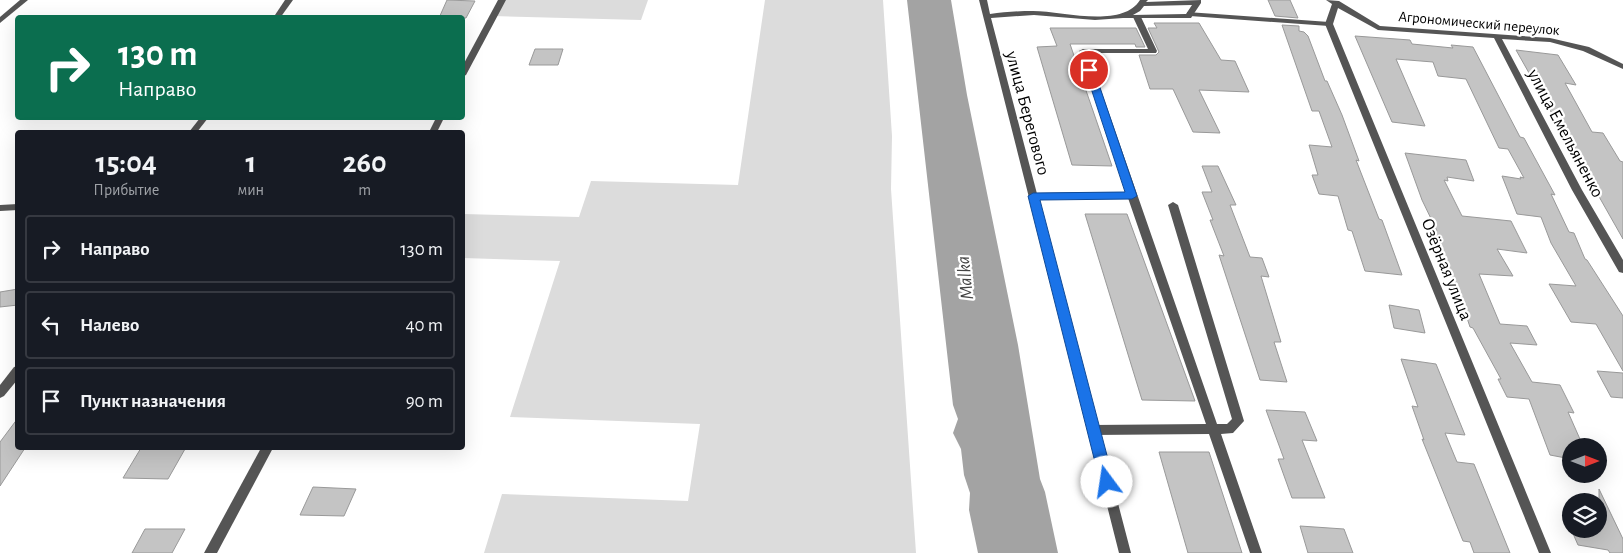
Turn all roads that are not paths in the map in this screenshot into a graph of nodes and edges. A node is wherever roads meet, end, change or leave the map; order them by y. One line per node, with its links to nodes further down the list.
1 (24, 0): 13 (street)
2 (289, 0): 9 (street)
3 (502, 0): 17 (street)
4 (983, 0): 10 (street, улица Берегового)
5 (1197, 1): 7 (street); 8 (street)
6 (1333, 1): 14 (street); 15 (street, Агрономический переулок)
7 (1144, 2): 11 (street)
8 (1190, 14): 12 (street); 14 (street)
9 (278, 15)
10 (987, 16): 11 (street); 20 (street, улица Берегового)
11 (1126, 17): 12 (street)
12 (1137, 17): 21 (street)
13 (0, 21)
14 (1329, 24): 34 (street, Озёрная улица)
15 (1497, 37): 16 (street, Агрономический переулок); 25 (street, улица Емельяненко)
16 (1623, 67)
17 (465, 69)
18 (202, 120): 19 (street)
19 (195, 130)
20 (1033, 196): 21 (street); 29 (street, улица Берегового)
21 (1132, 196): 28 (street)
22 (1172, 205): 28 (street)
23 (15, 207): 24 (street)
24 (0, 208)
25 (1623, 268)
26 (15, 374): 27 (street)
27 (0, 392)
28 (1213, 429): 29 (street); 33 (street)
29 (1093, 430): 32 (street, улица Берегового)
30 (266, 450): 31 (street)
31 (210, 553)
32 (1125, 553)
33 (1256, 553)
34 (1545, 553)

